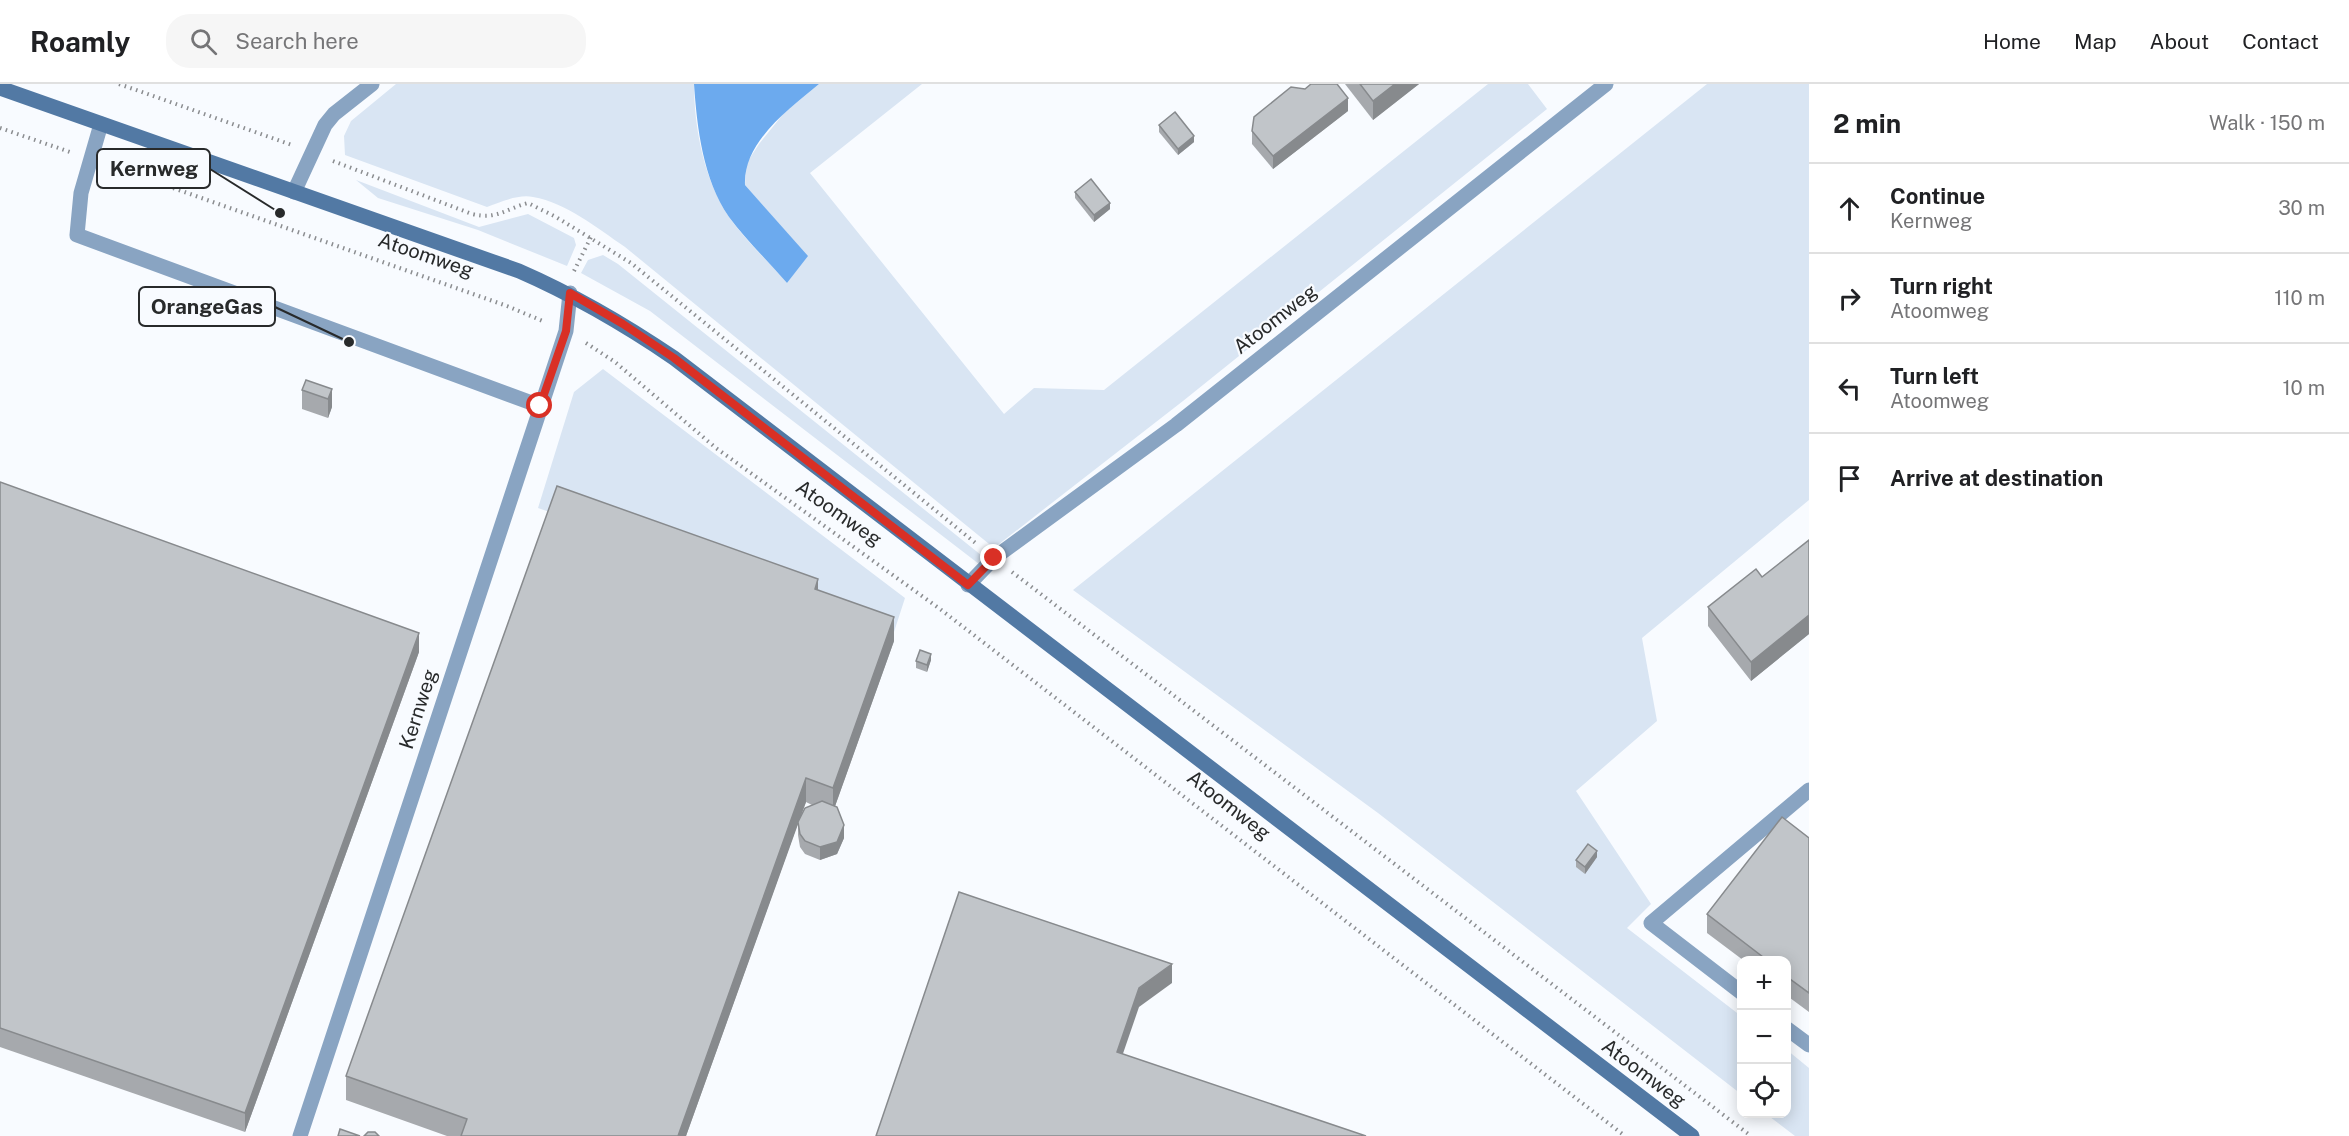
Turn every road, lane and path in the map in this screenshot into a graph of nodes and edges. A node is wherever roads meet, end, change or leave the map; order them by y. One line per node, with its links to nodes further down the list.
1 (372, 84): 7 (street)
2 (1606, 84): 12 (street, Atoomweg)
3 (0, 88): 4 (street, Atoomweg)
4 (101, 124): 6 (street); 7 (street, Atoomweg)
5 (0, 128): 6 (path, Atoomweg)
6 (90, 159): 10 (path, Atoomweg); 11 (street)
7 (294, 192): 9 (street, Atoomweg)
8 (591, 237): 9 (path)
9 (570, 293): 10 (street, Kernweg); 12 (street, Atoomweg)
10 (566, 331): 11 (street, Kernweg); 18 (path, Atoomweg)
11 (540, 406): 17 (street, Kernweg)
12 (968, 585): 19 (street, Atoomweg)
13 (1809, 790): 14 (street)
14 (1737, 989)
15 (1791, 1032): 16 (street)
16 (1809, 1045)
17 (300, 1136)
18 (1626, 1136)
19 (1692, 1136)

